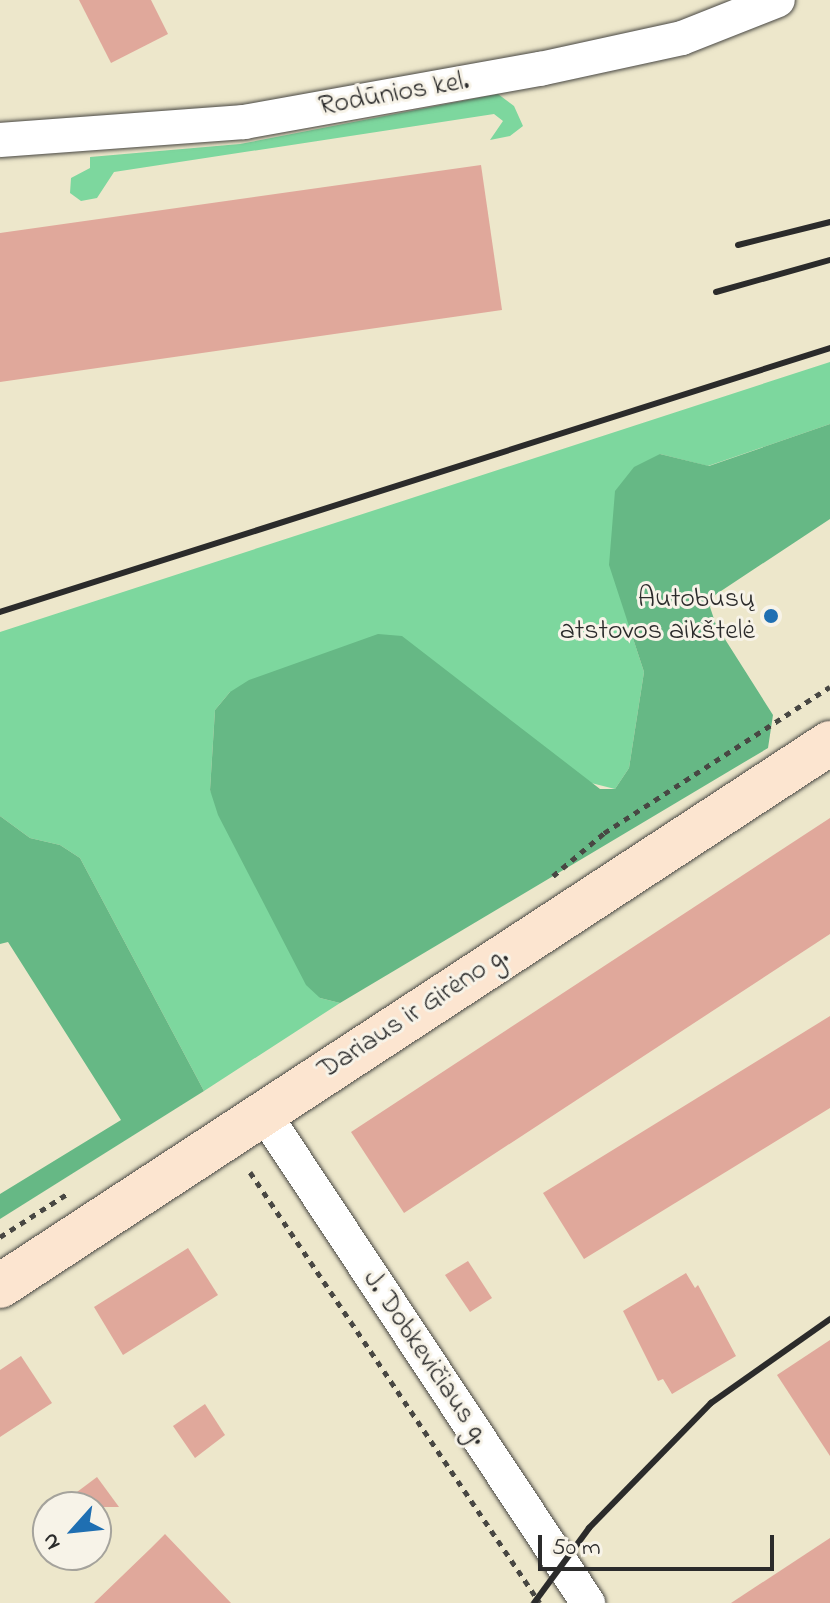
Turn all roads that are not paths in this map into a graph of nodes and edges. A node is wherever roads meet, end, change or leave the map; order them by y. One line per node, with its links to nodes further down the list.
1 (778, 0): 2 (street, Rodūnios kel.)
2 (0, 140)
3 (830, 743): 4 (street, Dariaus ir Girėno g.)
4 (263, 1112): 5 (street, Dariaus ir Girėno g.); 6 (street, J. Dobkevičiaus g.)
5 (0, 1286)
6 (588, 1603)

